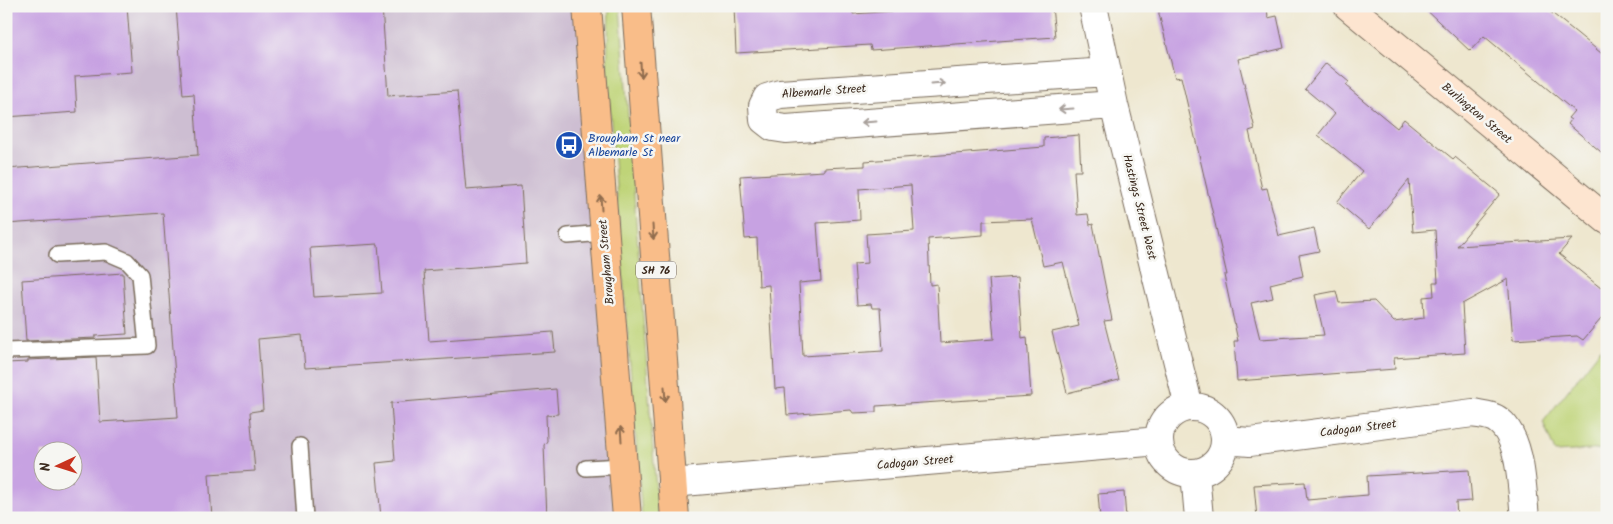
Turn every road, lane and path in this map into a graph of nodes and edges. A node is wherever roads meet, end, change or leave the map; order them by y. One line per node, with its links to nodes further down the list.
1 (588, 6): 10 (highway, Brougham Street, one-way to 1)
2 (636, 6): 21 (highway, SH 76, one-way to 21)
3 (1093, 6): 5 (street, Hastings Street West)
4 (1348, 6): 9 (main road, Burlington Street)
5 (1107, 72): 6 (street, Albemarle Street, one-way to 5); 7 (street, Hastings Street West)
6 (896, 87): 8 (street); 8 (street, Albemarle Street, one-way to 6)
7 (1114, 105): 8 (street, Albemarle Street, one-way to 8); 14 (street, Hastings Street West)
8 (900, 120)
9 (1607, 220)
10 (603, 233): 11 (lane); 18 (highway, Brougham Street, one-way to 10)
11 (568, 236)
12 (57, 255): 13 (lane)
13 (6, 351)
14 (1190, 407): 15 (street); 16 (street)
15 (1159, 440): 20 (street); 21 (street, Cadogan Street)
16 (1226, 440): 20 (street); 26 (street, Cadogan Street)
17 (300, 446): 22 (lane)
18 (623, 466): 19 (lane); 23 (highway, Brougham Street)
19 (586, 468)
20 (1195, 473): 25 (street)
21 (672, 483): 24 (highway, SH 76)
22 (305, 518)
23 (627, 518)
24 (675, 518)
25 (1199, 518)
26 (1525, 518)

